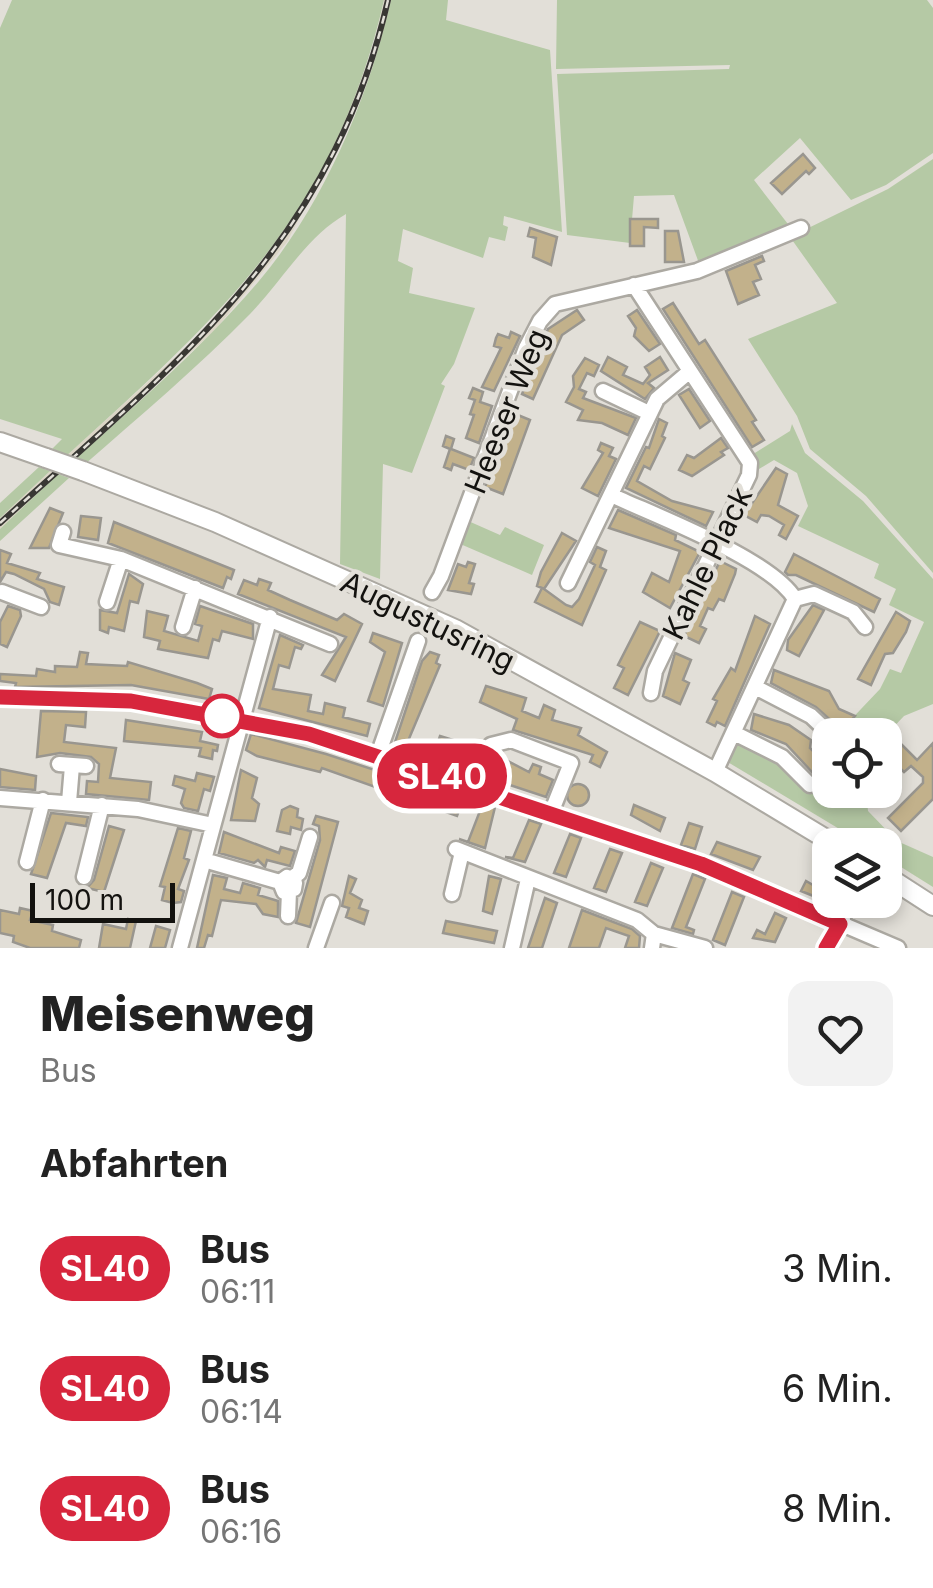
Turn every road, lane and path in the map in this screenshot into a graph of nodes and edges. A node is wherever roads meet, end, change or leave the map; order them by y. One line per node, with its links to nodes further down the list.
1 (801, 228): 2 (street, Heeser Weg)
2 (634, 284): 3 (street, Kahle Plack); 14 (street, Heeser Weg)
3 (690, 372): 5 (street); 8 (street, Kahle Plack)
4 (603, 391): 5 (street)
5 (649, 412): 7 (street)
6 (0, 442): 31 (main road, Augustusring, bridge)
7 (611, 495): 8 (street); 11 (street)
8 (718, 542): 15 (street); 24 (street, Kahle Plack)
9 (59, 543): 10 (street)
10 (121, 559): 12 (street); 16 (street)
11 (568, 583)
12 (194, 588): 18 (street); 20 (street)
13 (3, 592): 17 (street)
14 (432, 592)
15 (795, 599): 19 (street); 23 (street)
16 (107, 602)
17 (40, 607)
18 (270, 617): 22 (street); 27 (street)
19 (865, 627)
20 (183, 628)
21 (418, 641): 29 (street)
22 (330, 644)
23 (756, 688): 26 (street); 28 (street)
24 (651, 693)
25 (0, 696): 27 (street)
26 (814, 718)
27 (241, 720): 29 (street); 39 (street)
28 (734, 733): 31 (street); 32 (street)
29 (378, 755): 33 (street)
30 (72, 765): 36 (street)
31 (715, 772): 40 (main road, Augustusring)
32 (810, 785)
33 (474, 787): 38 (street); 38 (street)
34 (0, 798): 35 (street)
35 (42, 800): 36 (street); 43 (street)
36 (69, 802): 37 (street)
37 (102, 805): 39 (street); 44 (street)
38 (551, 813): 53 (street)
39 (213, 825): 42 (street)
40 (812, 831)
41 (310, 837): 46 (street)
42 (204, 860): 46 (street); 55 (street)
43 (27, 862)
44 (84, 877)
45 (528, 879): 48 (street); 54 (street); 57 (street)
46 (287, 884): 51 (street)
47 (902, 886): 50 (main road)
48 (452, 894)
49 (332, 903): 56 (street)
50 (933, 906)
51 (288, 916)
52 (843, 918): 53 (street)
53 (840, 924): 59 (street); 60 (street)
54 (653, 941): 58 (street)
55 (180, 948)
56 (316, 948)
57 (512, 948)
58 (705, 948)
59 (826, 948)
60 (898, 948)

